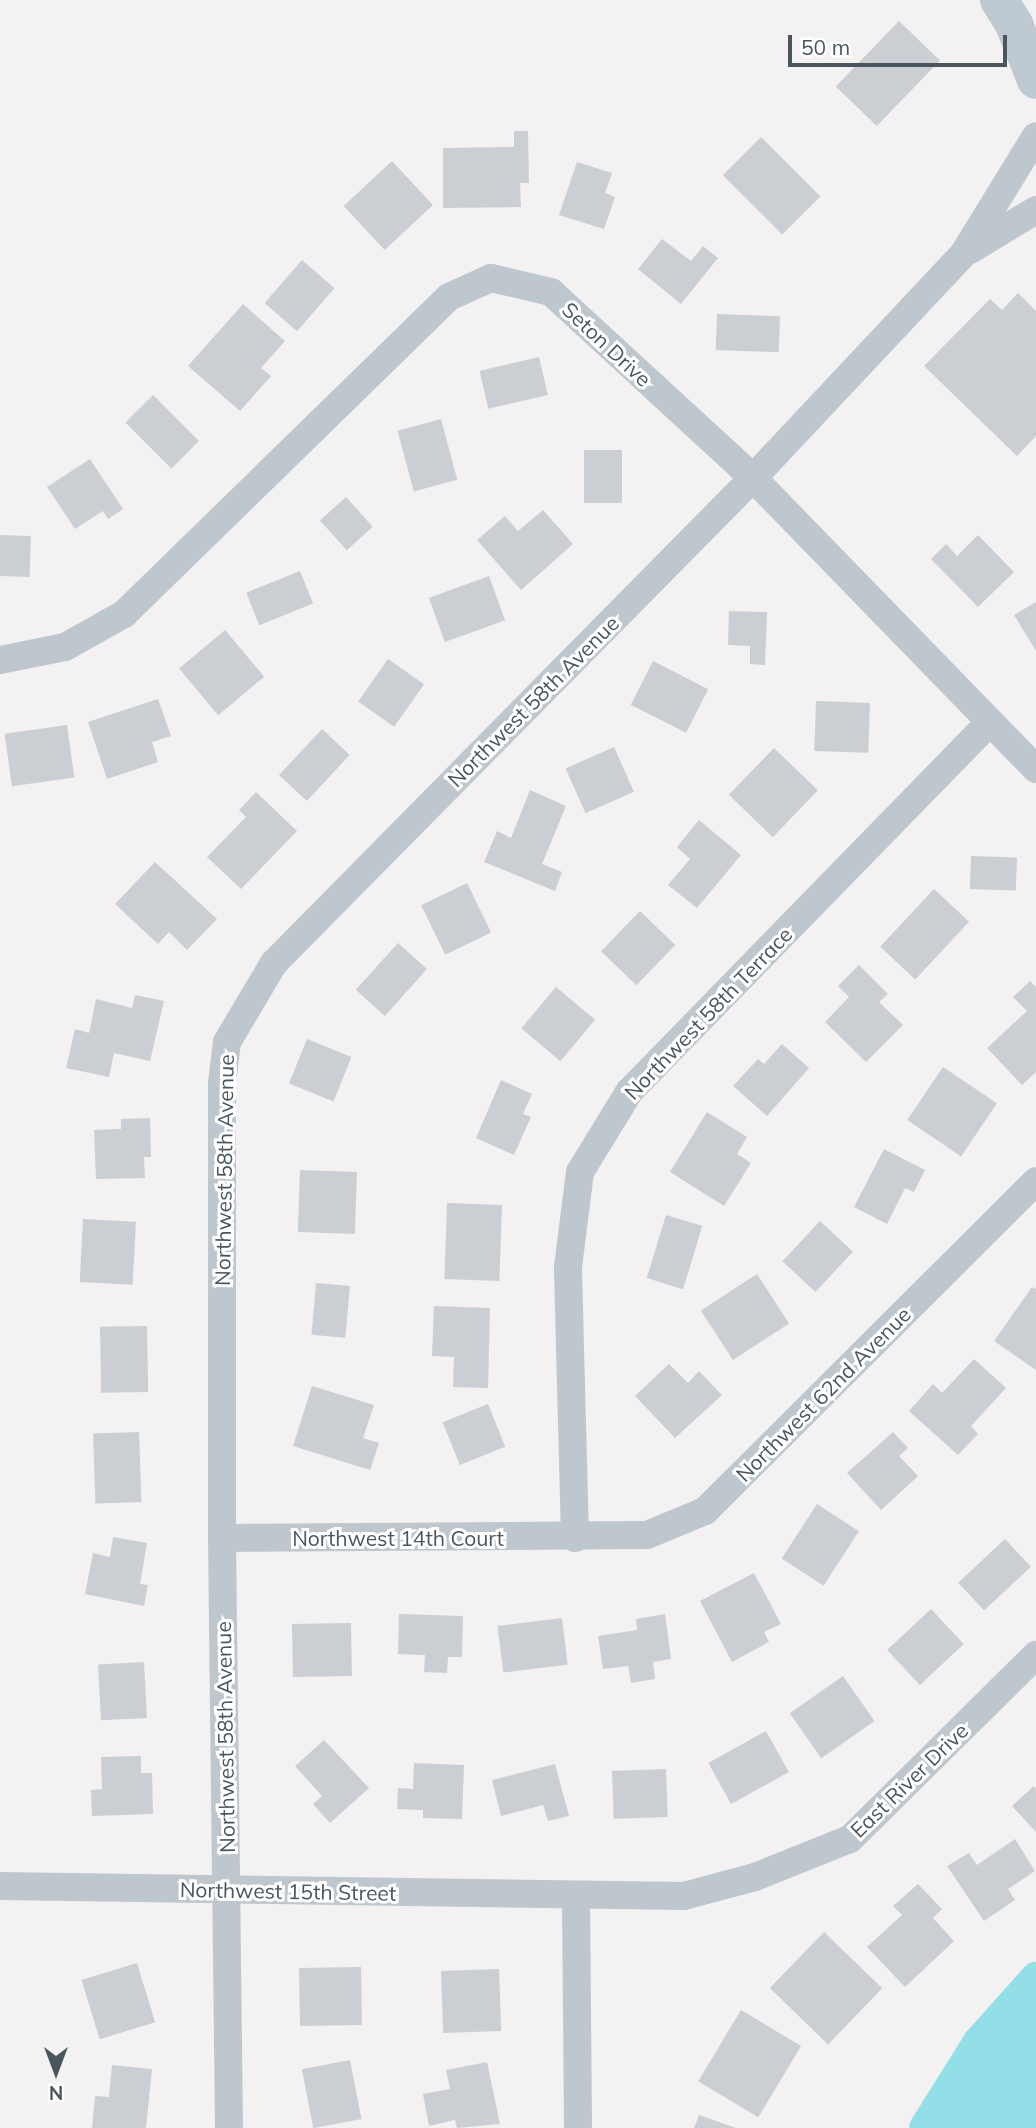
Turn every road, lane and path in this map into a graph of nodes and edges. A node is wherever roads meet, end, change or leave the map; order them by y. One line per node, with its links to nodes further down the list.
1 (999, 0): 2 (street)
2 (1036, 80)
3 (1036, 136): 5 (street, Northwest 58th Avenue)
4 (1036, 210): 5 (street, Northwest 58th Avenue)
5 (964, 253): 6 (street, Northwest 58th Avenue)
6 (753, 478): 7 (street, Seton Drive); 8 (street, Seton Drive); 11 (street, Northwest 58th Avenue)
7 (0, 660)
8 (989, 723): 9 (street, Seton Drive); 12 (street, Northwest 58th Terrace)
9 (1036, 769)
10 (1036, 1181): 12 (street, Northwest 62nd Avenue)
11 (222, 1538): 12 (street, Northwest 14th Court); 15 (street, Northwest 58th Avenue)
12 (575, 1538)
13 (1036, 1655): 16 (street, East River Drive)
14 (0, 1886): 15 (street, Northwest 15th Street)
15 (227, 1889): 16 (street, Northwest 15th Street); 17 (street, Northwest 58th Avenue)
16 (576, 1897): 18 (street)
17 (229, 2128)
18 (578, 2128)

